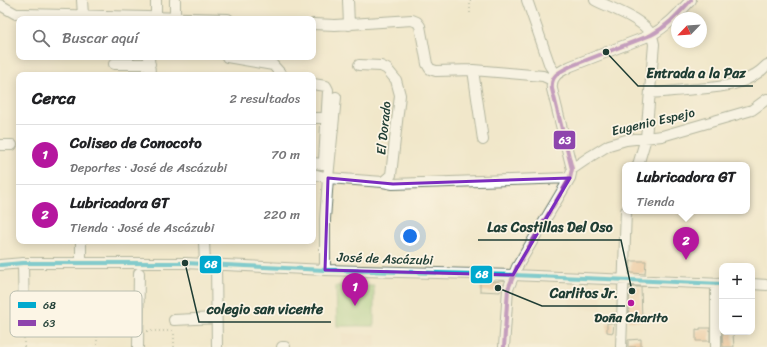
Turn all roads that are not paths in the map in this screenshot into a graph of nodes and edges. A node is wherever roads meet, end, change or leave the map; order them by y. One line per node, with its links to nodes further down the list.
1 (82, 0): 9 (street)
2 (156, 0): 11 (street)
3 (175, 0): 12 (street)
4 (348, 0): 14 (street)
5 (527, 0): 24 (street)
6 (595, 0): 15 (street)
7 (691, 0): 15 (street)
8 (0, 5): 9 (street)
9 (83, 15): 10 (street)
10 (106, 16)
11 (152, 16)
12 (175, 16)
13 (316, 24): 14 (street)
14 (349, 25): 21 (street)
15 (651, 34): 24 (street); 26 (street)
16 (244, 60): 23 (street)
17 (150, 61): 18 (street); 22 (street)
18 (114, 64)
19 (359, 64): 40 (street, El Dorado)
20 (767, 65): 26 (street)
21 (473, 70): 24 (street); 32 (street)
22 (150, 72)
23 (279, 72)
24 (554, 77): 37 (street)
25 (316, 84): 30 (street)
26 (651, 93): 31 (street)
27 (336, 97): 30 (street)
28 (767, 99): 31 (street, Eugenio Espejo)
29 (316, 118): 30 (street)
30 (330, 119): 36 (street); 39 (street)
31 (646, 138): 35 (street); 37 (street, Eugenio Espejo)
32 (483, 140)
33 (0, 145): 34 (street)
34 (12, 145)
35 (639, 162)
36 (316, 163)
37 (571, 174): 40 (street); 51 (street)
38 (316, 175): 39 (street)
39 (328, 178): 40 (street); 49 (street)
40 (387, 178)
41 (626, 214): 52 (street)
42 (81, 244): 45 (street)
43 (204, 244): 47 (street)
44 (23, 263): 45 (street, José de Ascázubi); 46 (street, José de Ascázubi); 56 (street)
45 (81, 263): 47 (street, José de Ascázubi)
46 (0, 264)
47 (205, 264): 48 (street, José de Ascázubi)
48 (216, 265): 49 (street, José de Ascázubi); 58 (street)
49 (325, 270): 51 (street, José de Ascázubi)
50 (139, 273): 57 (street)
51 (513, 275): 52 (street, José de Ascázubi); 63 (street)
52 (623, 280): 53 (street, José de Ascázubi); 64 (street)
53 (719, 284): 65 (street)
54 (755, 284): 55 (street)
55 (767, 284)
56 (23, 291)
57 (139, 291)
58 (216, 318): 59 (street); 60 (street)
59 (174, 320)
60 (217, 347)
61 (282, 347): 62 (street)
62 (285, 347)
63 (504, 347)
64 (621, 347)
65 (716, 347)

